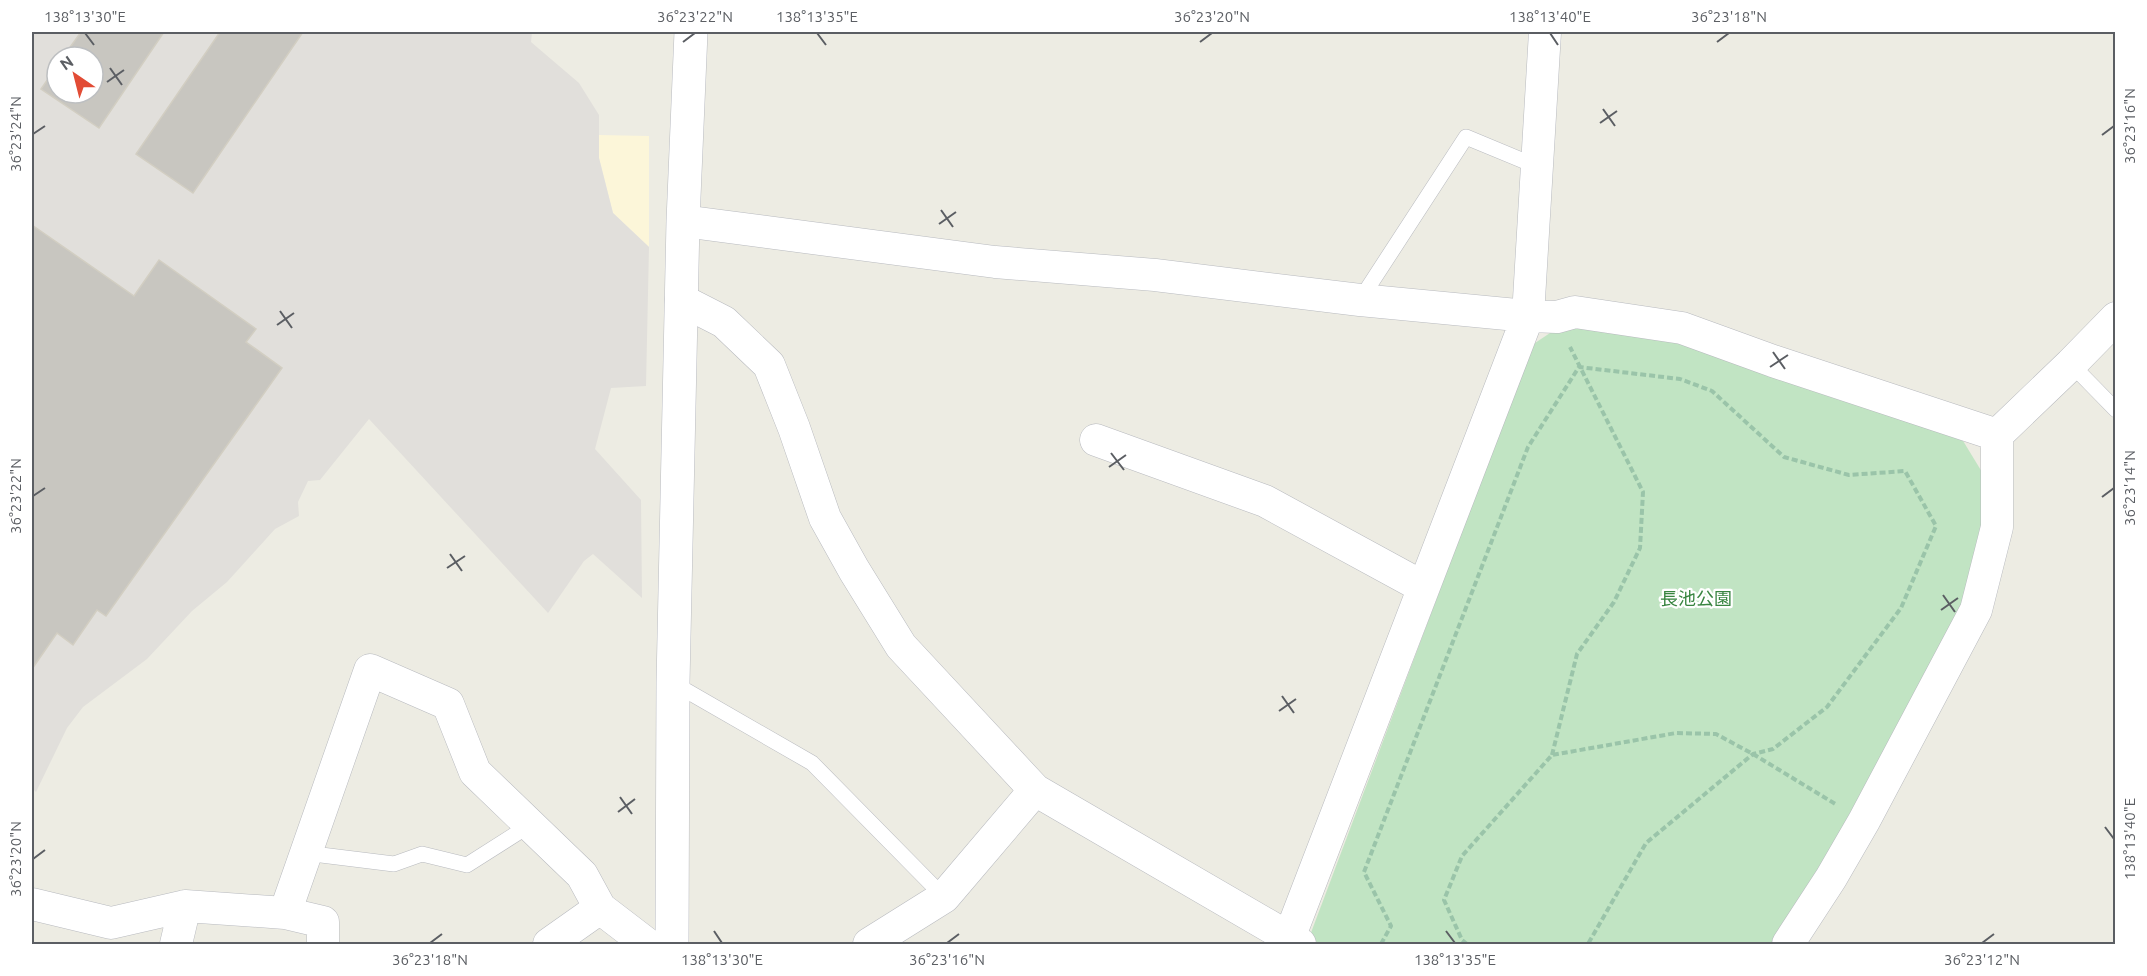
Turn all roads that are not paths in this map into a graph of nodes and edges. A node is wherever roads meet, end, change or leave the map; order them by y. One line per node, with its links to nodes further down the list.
1 (691, 32): 4 (street)
2 (1545, 32): 3 (street)
3 (1536, 166): 6 (lane); 7 (street)
4 (682, 221): 5 (street); 6 (street)
5 (681, 300): 14 (street); 15 (street)
6 (1360, 300): 7 (street)
7 (1528, 316): 11 (street); 13 (street)
8 (2115, 318): 9 (street)
9 (2071, 364): 10 (lane); 11 (street)
10 (2115, 410)
11 (1997, 435): 30 (street)
12 (1096, 440): 13 (street)
13 (1423, 587): 23 (street)
14 (674, 683): 18 (lane); 28 (street)
15 (1035, 790): 18 (street); 23 (street)
16 (530, 825): 17 (lane); 17 (street); 21 (street)
17 (305, 853): 22 (street)
18 (944, 897): 29 (street)
19 (32, 904): 20 (street)
20 (185, 906): 22 (street); 24 (street)
21 (600, 908): 26 (street); 27 (street)
22 (285, 913): 25 (street)
23 (1292, 942)
24 (176, 945)
25 (323, 945)
26 (549, 945)
27 (647, 945)
28 (672, 945)
29 (868, 945)
30 (1788, 945)

